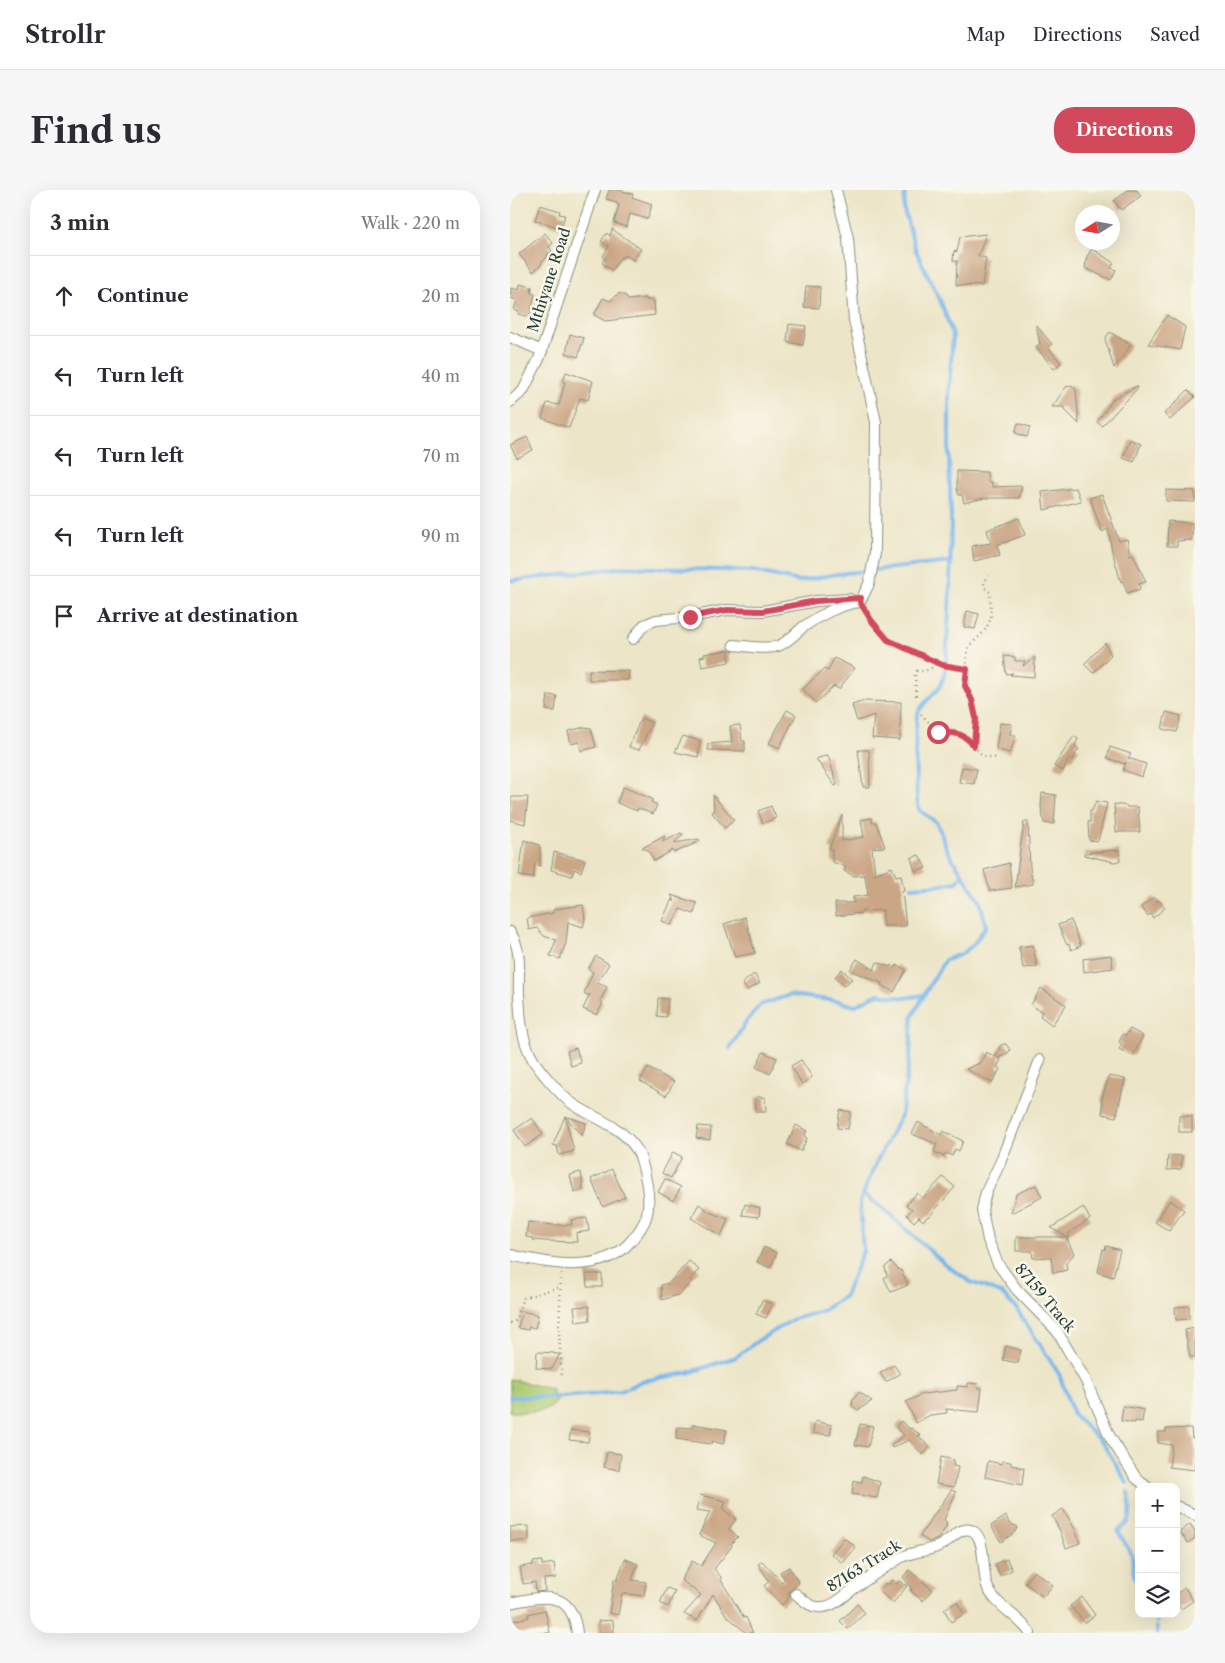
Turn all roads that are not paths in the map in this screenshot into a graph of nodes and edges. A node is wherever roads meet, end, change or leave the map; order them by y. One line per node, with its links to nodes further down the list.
1 (595, 190): 4 (street, Mthiyane Road)
2 (836, 190): 6 (street)
3 (510, 337): 4 (street)
4 (542, 351): 5 (street, Mthiyane Road)
5 (510, 402)
6 (860, 600): 7 (street); 8 (street)
7 (633, 639)
8 (734, 645)
9 (510, 932): 11 (street)
10 (1040, 1060): 12 (street, 87159 Track)
11 (510, 1255)
12 (1142, 1483)
13 (1180, 1508): 14 (street)
14 (1195, 1515)
15 (796, 1594): 18 (street, 87163 Track)
16 (510, 1603): 17 (street)
17 (578, 1633)
18 (1030, 1633)

